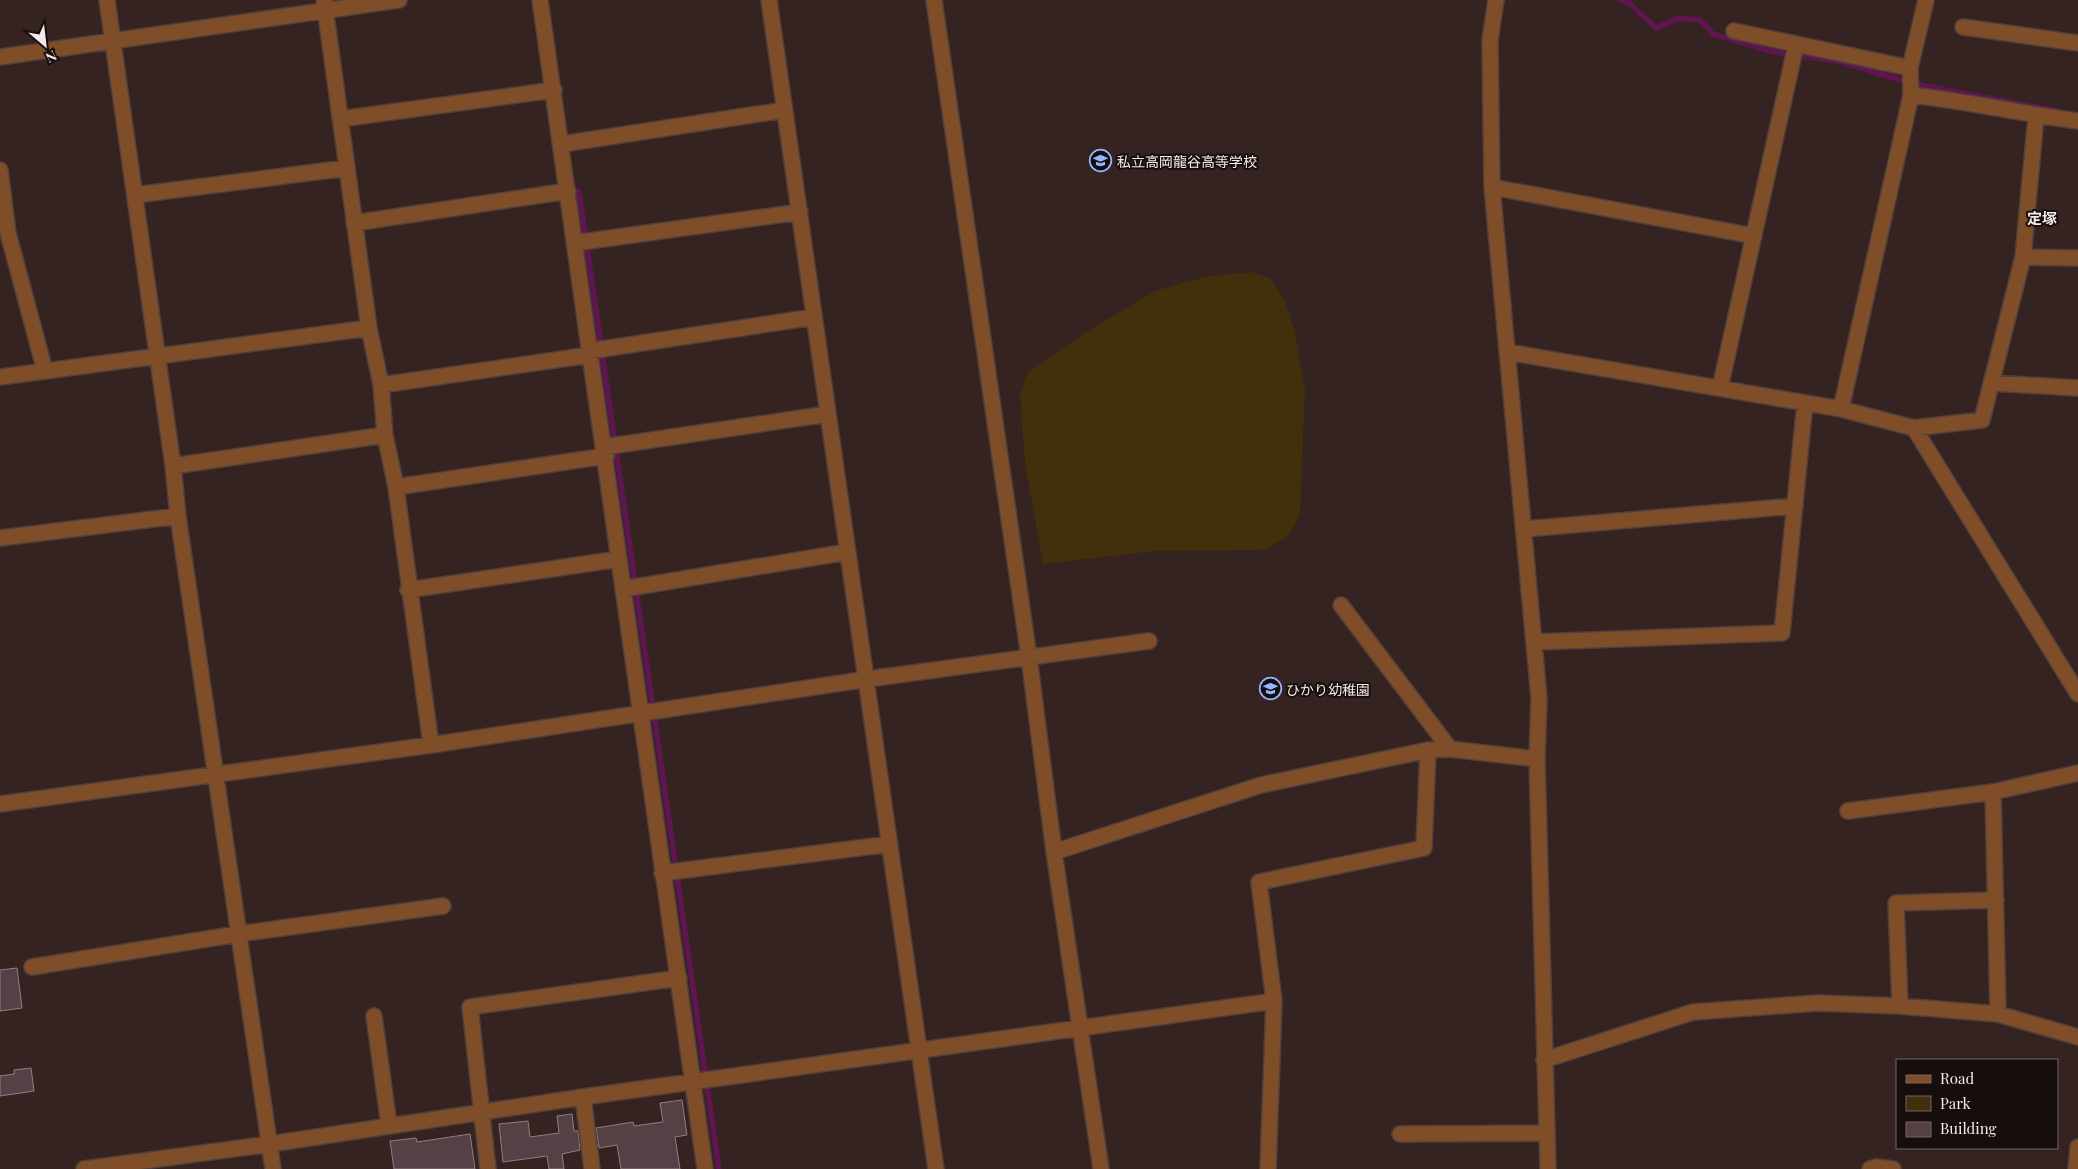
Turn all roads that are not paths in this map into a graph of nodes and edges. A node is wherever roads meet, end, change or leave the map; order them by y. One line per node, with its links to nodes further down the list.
1 (107, 0): 11 (street)
2 (399, 0): 8 (street)
3 (540, 0): 16 (street)
4 (769, 0): 18 (street)
5 (934, 0): 64 (street)
6 (1496, 0): 25 (street)
7 (1926, 0): 15 (street)
8 (325, 6): 11 (street); 20 (street)
9 (1963, 27): 12 (street)
10 (1734, 31): 13 (street)
11 (113, 40): 14 (street); 27 (street)
12 (2078, 43)
13 (1796, 44): 15 (street); 30 (street)
14 (0, 56)
15 (1910, 68): 17 (street)
16 (554, 90): 20 (street); 22 (street)
17 (1911, 96): 19 (street); 46 (street)
18 (785, 110): 22 (street); 28 (street)
19 (2036, 116): 21 (street); 32 (street)
20 (340, 119): 23 (street)
21 (2078, 121)
22 (562, 144): 26 (street)
23 (347, 168): 27 (street); 29 (street)
24 (0, 170): 39 (street)
25 (1492, 187): 30 (street); 37 (street)
26 (568, 191): 29 (street); 31 (street)
27 (135, 195): 38 (street)
28 (800, 212): 31 (street); 34 (street)
29 (354, 223): 35 (street)
30 (1754, 236): 43 (street)
31 (583, 242): 36 (street)
32 (2023, 257): 33 (street); 41 (street)
33 (2078, 258)
34 (814, 317): 36 (street); 47 (street)
35 (369, 328): 38 (street); 42 (street)
36 (595, 351): 42 (street); 50 (street)
37 (1507, 352): 43 (street); 55 (street)
38 (157, 356): 39 (street); 51 (street)
39 (45, 371): 40 (street)
40 (0, 377)
41 (1991, 382): 44 (street); 48 (street)
42 (381, 385): 49 (street)
43 (1720, 388): 45 (street)
44 (2078, 388)
45 (1805, 403): 46 (street); 53 (street)
46 (1841, 409): 48 (street)
47 (828, 414): 50 (street); 57 (street)
48 (1914, 428): 66 (street)
49 (385, 435): 51 (street); 52 (street)
50 (611, 448): 52 (street); 58 (street)
51 (173, 466): 54 (street)
52 (396, 487): 60 (street)
53 (1795, 506): 55 (street); 63 (street)
54 (178, 516): 56 (street); 73 (street)
55 (1524, 530): 63 (street)
56 (0, 538)
57 (847, 552): 59 (street); 65 (street)
58 (619, 559): 59 (street); 60 (street)
59 (631, 588): 67 (street)
60 (408, 590): 68 (street)
61 (1341, 605): 70 (street)
62 (1150, 642): 64 (street)
63 (1536, 642): 71 (street)
64 (1029, 657): 65 (street); 78 (street)
65 (868, 679): 67 (street); 77 (street)
66 (2078, 694)
67 (649, 712): 68 (street); 79 (street)
68 (430, 746): 73 (street)
69 (1428, 750): 70 (street); 78 (street); 85 (street)
70 (1450, 750): 71 (street)
71 (1537, 759): 92 (street)
72 (2078, 773): 74 (street)
73 (217, 774): 75 (street); 82 (street)
74 (1993, 792): 76 (street); 80 (street)
75 (0, 804)
76 (1848, 811)
77 (890, 844): 79 (street); 91 (street)
78 (1054, 852): 89 (street)
79 (671, 872): 84 (street)
80 (1996, 900): 86 (street); 87 (street)
81 (443, 906): 82 (street)
82 (238, 934): 83 (street); 99 (street)
83 (32, 967)
84 (679, 978): 93 (street); 95 (street)
85 (1274, 1001): 89 (street); 108 (street)
86 (1900, 1006): 87 (street); 92 (street)
87 (1998, 1014): 90 (street)
88 (374, 1016): 96 (street)
89 (1081, 1027): 91 (street); 107 (street)
90 (2078, 1037)
91 (920, 1051): 93 (street); 106 (street)
92 (1544, 1060): 97 (street)
93 (702, 1081): 94 (street); 105 (street)
94 (583, 1096): 95 (street); 104 (street)
95 (481, 1112): 96 (street); 103 (street)
96 (389, 1125): 99 (street)
97 (1547, 1133): 98 (street); 109 (street)
98 (1400, 1134)
99 (270, 1144): 101 (street); 102 (street)
100 (2078, 1147): 112 (street)
101 (84, 1169)
102 (273, 1169)
103 (488, 1169)
104 (592, 1169)
105 (705, 1169)
106 (936, 1169)
107 (1101, 1169)
108 (1268, 1169)
109 (1548, 1169)
110 (1870, 1169): 111 (street)
111 (1893, 1169)
112 (2076, 1169)

